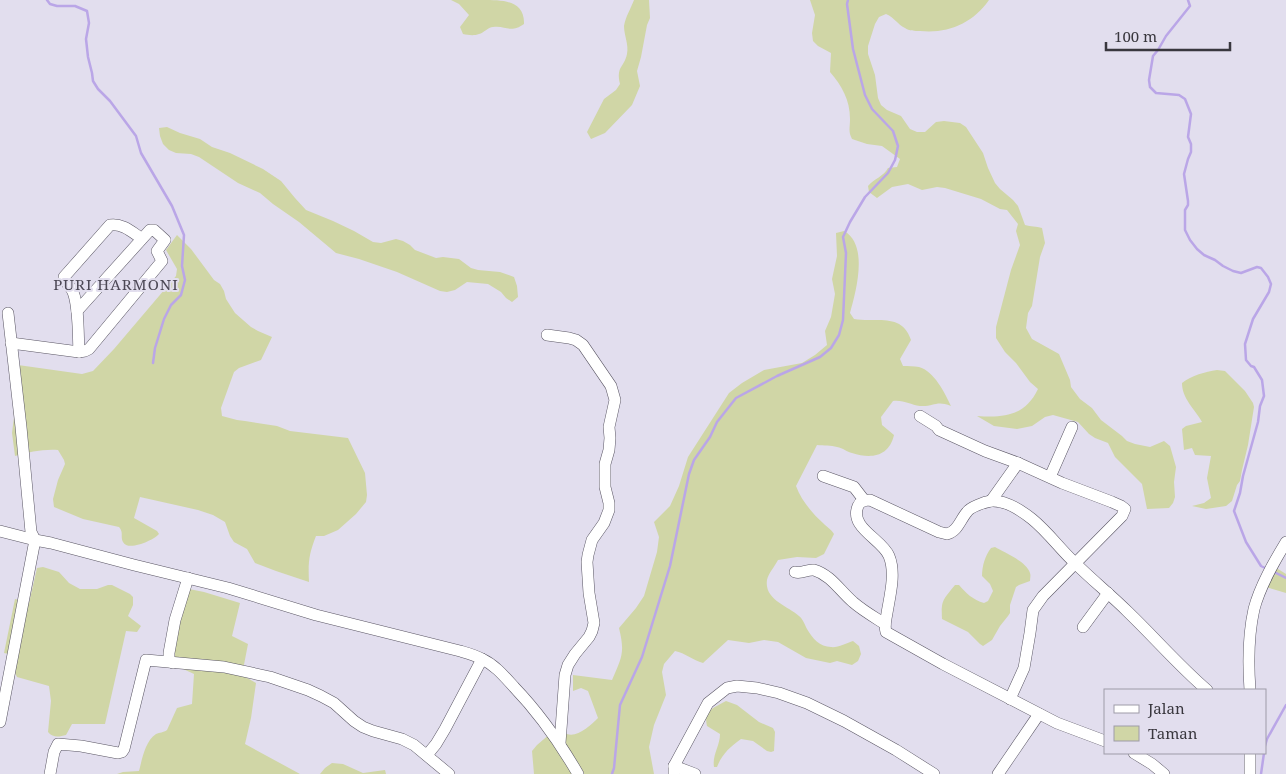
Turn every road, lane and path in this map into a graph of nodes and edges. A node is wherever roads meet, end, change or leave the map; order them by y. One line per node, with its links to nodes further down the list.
1 (141, 238): 2 (street); 2 (street); 6 (street)
2 (77, 311): 6 (street)
3 (8, 312): 5 (street)
4 (546, 334): 31 (street)
5 (11, 343): 6 (street); 15 (street)
6 (79, 352)
7 (920, 416): 9 (street)
8 (1072, 427): 11 (street)
9 (1018, 463): 11 (street); 13 (street)
10 (824, 476): 12 (street)
11 (1050, 478): 17 (street)
12 (864, 500): 13 (street); 21 (street)
13 (991, 501): 17 (street)
14 (0, 531): 15 (street)
15 (35, 540): 19 (street); 29 (street)
16 (1286, 542): 26 (street)
17 (1075, 563): 20 (street); 27 (street)
18 (795, 572): 21 (street)
19 (188, 578): 23 (street); 24 (street)
20 (1108, 593): 22 (street); 25 (street)
21 (885, 624): 27 (street)
22 (1082, 627)
23 (482, 659): 31 (street); 34 (street)
24 (173, 663): 34 (street); 36 (street)
25 (1206, 689)
26 (1250, 689)
27 (1010, 699): 28 (street)
28 (1039, 714): 30 (street); 41 (street)
29 (0, 722)
30 (1104, 740)
31 (560, 743): 38 (street)
32 (1136, 754): 42 (street)
33 (1250, 754): 43 (street)
34 (427, 755): 37 (street)
35 (674, 770): 39 (street); 40 (street)
36 (50, 774)
37 (449, 774)
38 (578, 774)
39 (695, 774)
40 (934, 774)
41 (998, 774)
42 (1164, 774)
43 (1250, 774)

